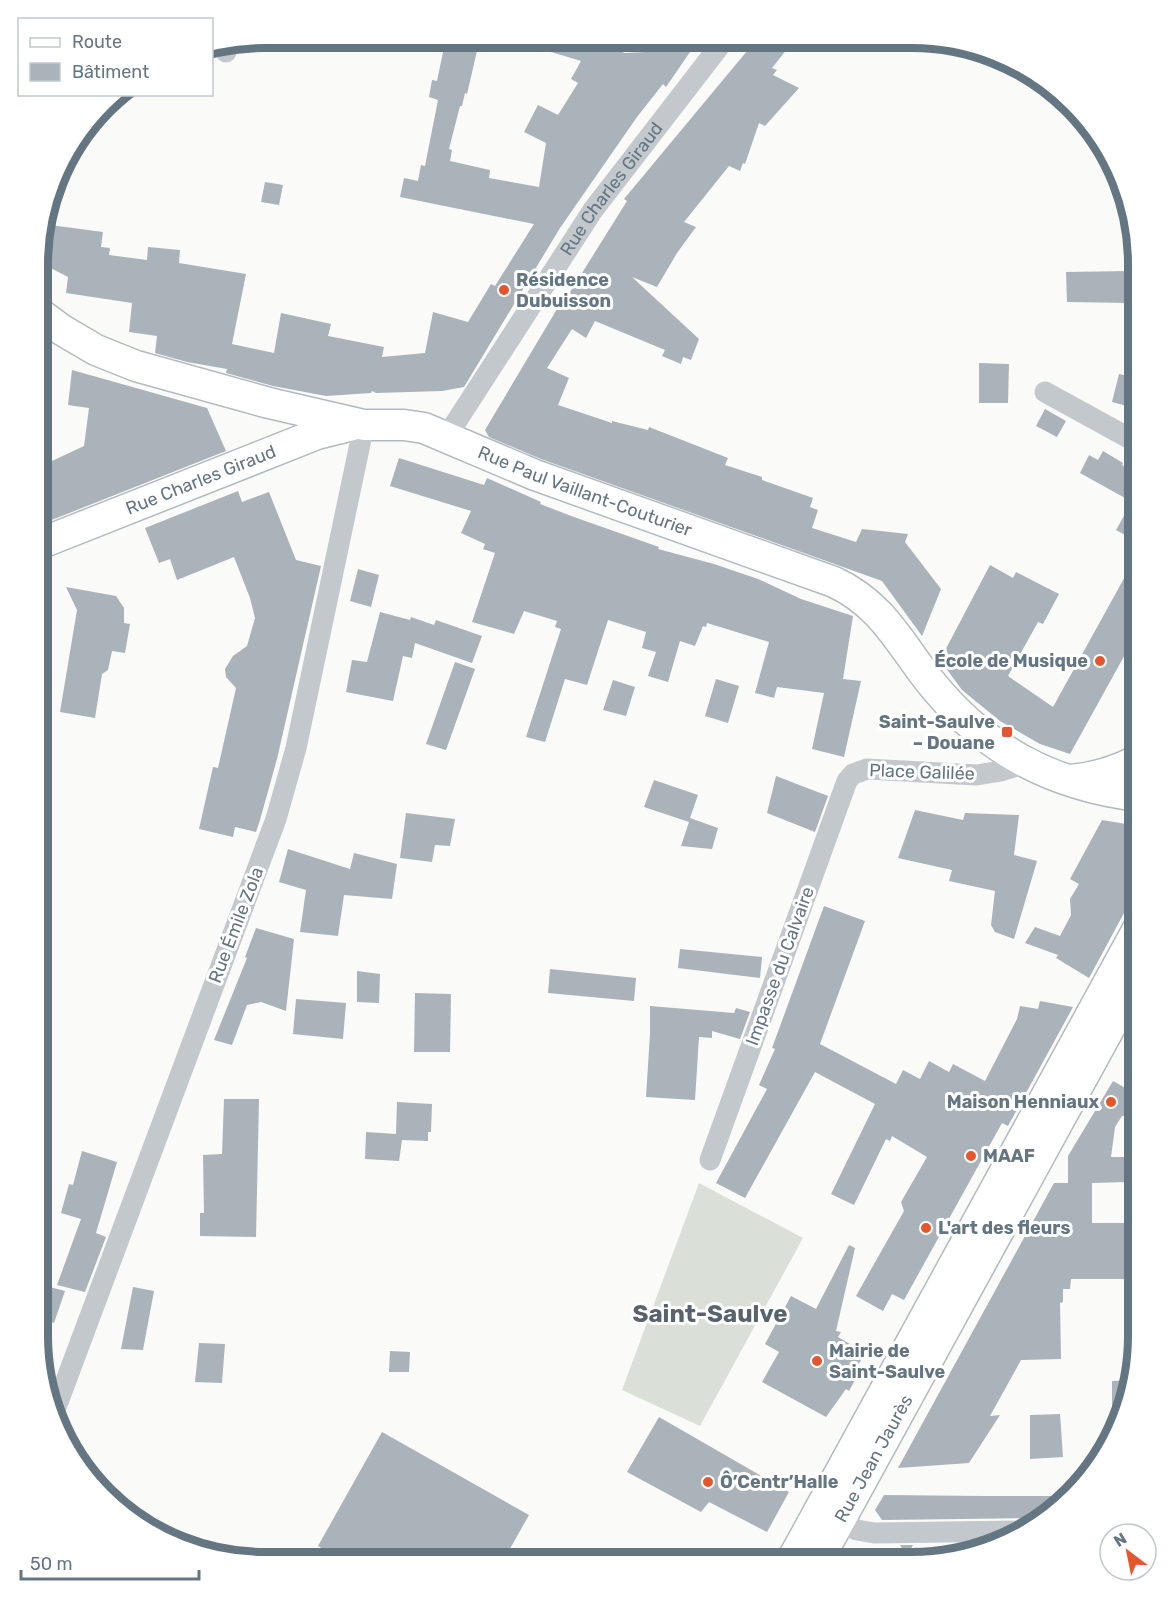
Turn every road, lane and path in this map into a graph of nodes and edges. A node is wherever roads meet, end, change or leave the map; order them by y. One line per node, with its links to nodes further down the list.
1 (718, 48): 5 (street, Rue Charles Giraud)
2 (48, 320): 4 (street, Rue Paul Vaillant-Couturier)
3 (1045, 392): 6 (street)
4 (364, 424): 5 (street, Rue Paul Vaillant-Couturier); 7 (street, Rue Charles Giraud); 16 (street, Rue Émile Zola)
5 (447, 436): 8 (street, Rue Paul Vaillant-Couturier)
6 (1128, 438)
7 (48, 540)
8 (1026, 763): 10 (street, Place Galilée); 11 (street, Rue Paul Vaillant-Couturier)
9 (1128, 764): 11 (street)
10 (853, 774): 15 (street, Impasse du Calvaire)
11 (1070, 780): 12 (street, Rue Paul Vaillant-Couturier)
12 (1128, 795)
13 (1128, 947): 17 (street, Rue Jean Jaurès)
14 (1128, 993): 17 (street, Rue Jean Jaurès)
15 (710, 1160)
16 (58, 1402)
17 (828, 1518): 18 (street); 19 (street, Rue Jean Jaurès); 20 (street, Rue Jean Jaurès)
18 (1005, 1531)
19 (799, 1552)
20 (820, 1552)

